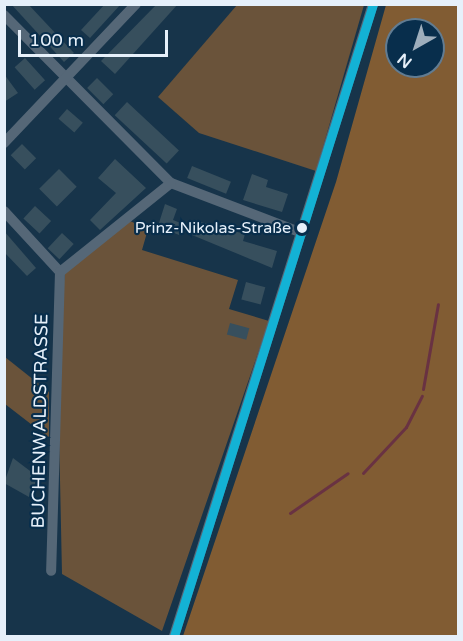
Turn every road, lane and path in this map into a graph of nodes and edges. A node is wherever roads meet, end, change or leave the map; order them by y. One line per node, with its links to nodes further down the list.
1 (136, 4): 4 (street)
2 (373, 4): 8 (street)
3 (4, 15): 4 (street)
4 (63, 80): 5 (street); 6 (street)
5 (4, 143)
6 (171, 183): 8 (street); 9 (street)
7 (4, 212): 9 (street)
8 (302, 233): 11 (street)
9 (60, 272): 10 (street, BUCHENWALDSTRASSE)
10 (51, 571)
11 (174, 636)

